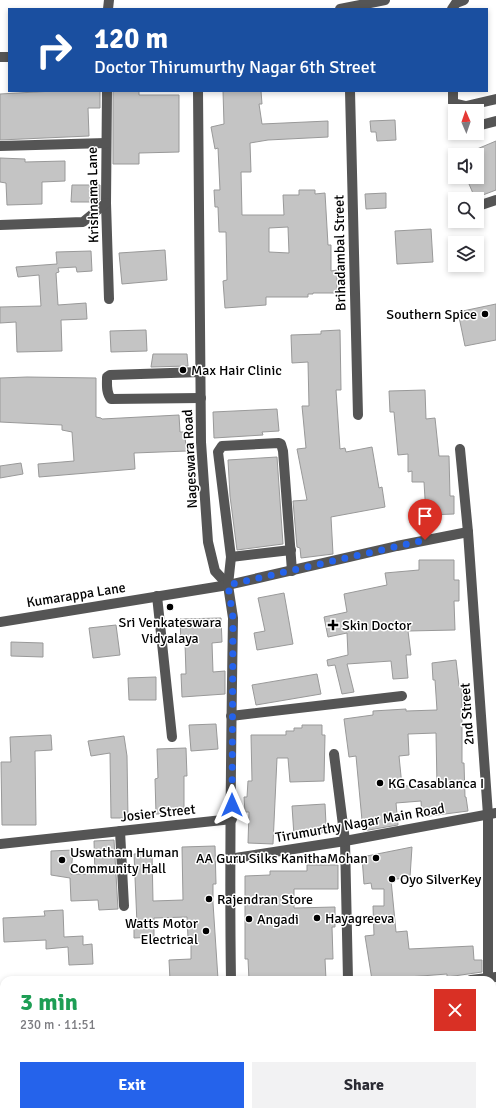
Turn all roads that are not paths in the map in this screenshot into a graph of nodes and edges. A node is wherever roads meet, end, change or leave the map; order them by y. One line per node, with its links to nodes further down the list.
1 (385, 0): 3 (street)
2 (464, 0): 4 (street)
3 (346, 8)
4 (453, 8)
5 (107, 92): 12 (street, Krishnama Lane)
6 (198, 92): 19 (street, Nageswara Road)
7 (350, 92): 21 (street, Brihadambal Street)
8 (453, 92): 9 (street)
9 (496, 99)
10 (496, 121): 11 (street)
11 (484, 124)
12 (106, 143): 13 (street); 15 (street, Krishnama Lane)
13 (0, 146)
14 (496, 200): 16 (street)
15 (106, 203): 17 (street); 18 (street, Krishnama Lane)
16 (484, 204)
17 (0, 225)
18 (109, 299)
19 (201, 372): 20 (street, Nageswara Road); 20 (street)
20 (201, 398): 27 (street, Nageswara Road)
21 (358, 415)
22 (460, 449): 23 (street, 2nd Street)
23 (468, 532): 26 (street, Kumarappa Lane); 34 (street, 2nd Street)
24 (291, 550): 25 (street); 25 (street); 26 (street)
25 (231, 557): 27 (street)
26 (292, 571): 27 (street, Kumarappa Lane)
27 (228, 585): 28 (street, Kumarappa Lane); 31 (street)
28 (157, 596): 29 (street, Kumarappa Lane); 32 (street)
29 (0, 622)
30 (402, 696): 31 (street)
31 (231, 716): 35 (street)
32 (172, 737)
33 (334, 754): 37 (street)
34 (492, 814): 37 (street, Tirumurthy Nagar Main Road); 43 (street, 2nd Street)
35 (232, 819): 36 (street, Josier Street); 39 (street)
36 (120, 831): 38 (street, Josier Street); 40 (street)
37 (345, 841): 39 (street, Tirumurthy Nagar Main Road); 42 (street)
38 (0, 844)
39 (229, 859): 41 (street)
40 (124, 906)
41 (231, 976)
42 (348, 976)
43 (492, 976)

